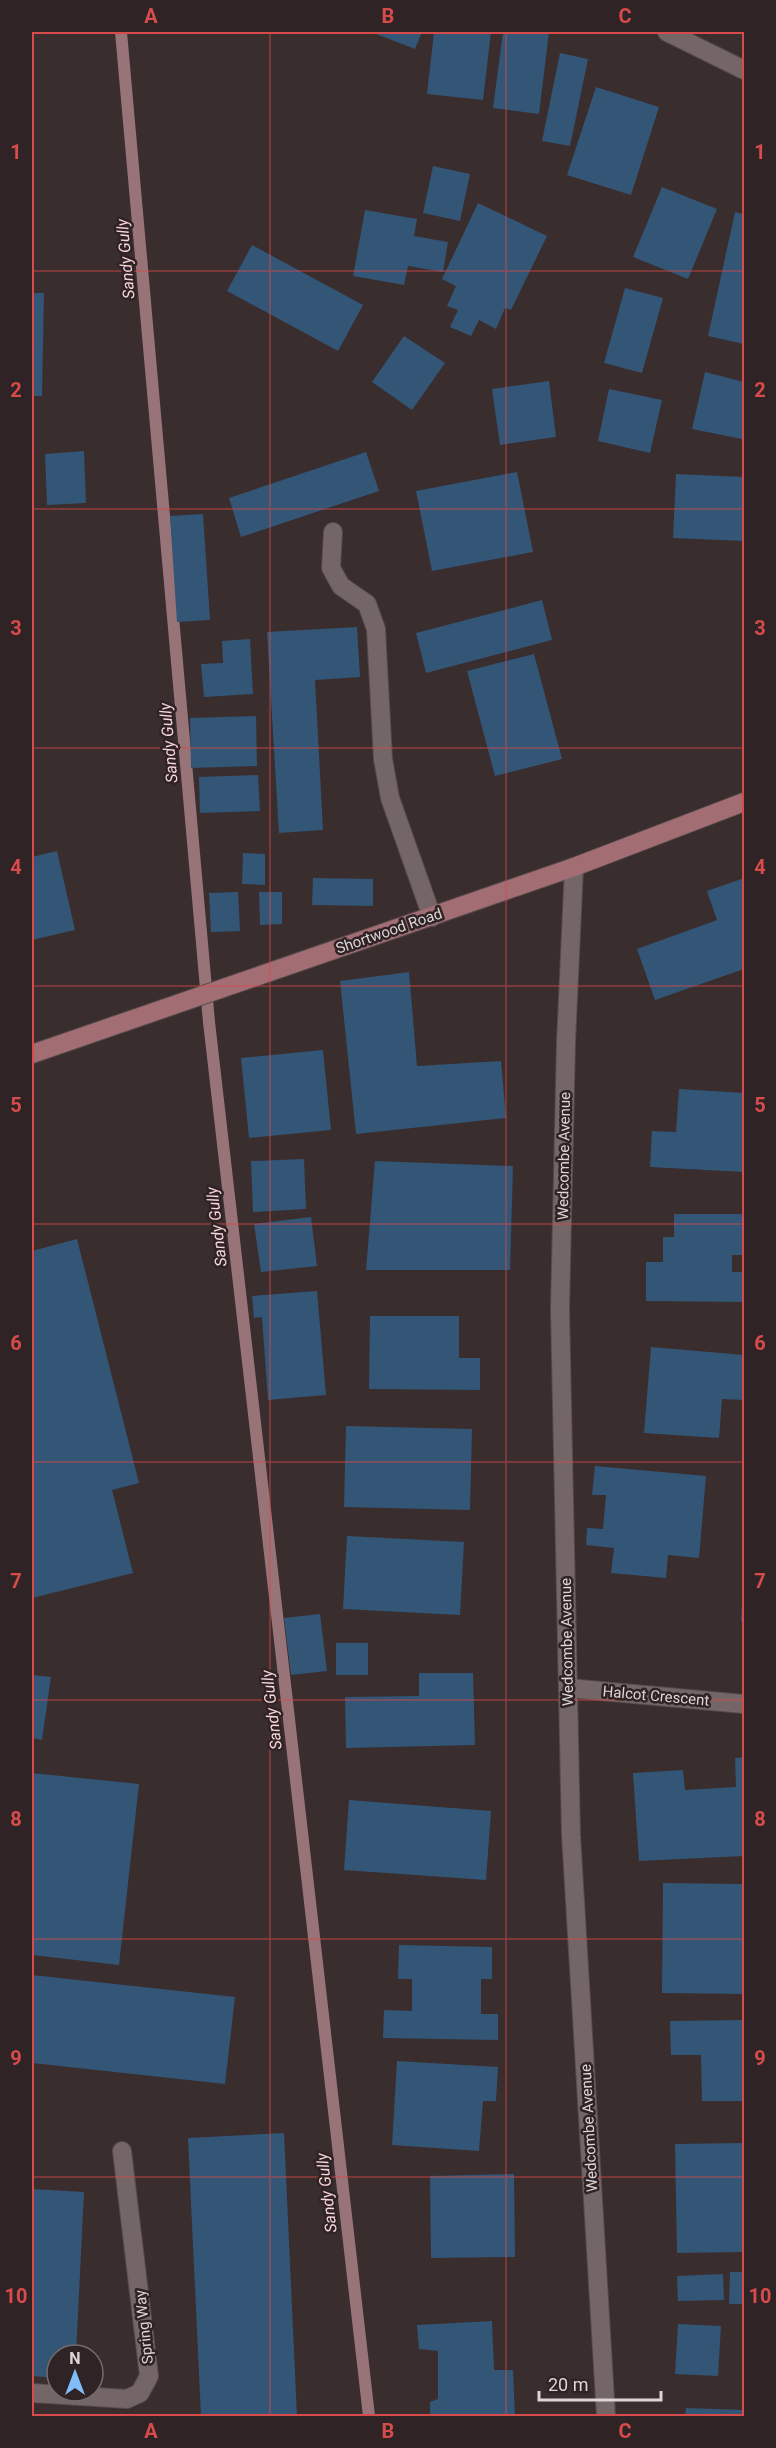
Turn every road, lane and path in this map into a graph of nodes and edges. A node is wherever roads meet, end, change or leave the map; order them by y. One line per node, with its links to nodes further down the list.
1 (667, 32): 2 (street)
2 (744, 70)
3 (333, 532): 6 (street)
4 (744, 802): 5 (main road, Shortwood Road)
5 (574, 867): 6 (main road, Shortwood Road); 8 (street, Wedcombe Avenue)
6 (432, 917): 7 (main road, Shortwood Road)
7 (32, 1054)
8 (568, 1688): 9 (street, Halcot Crescent); 12 (street, Wedcombe Avenue)
9 (744, 1704)
10 (122, 2151): 11 (street, Spring Way)
11 (32, 2393)
12 (606, 2416)

